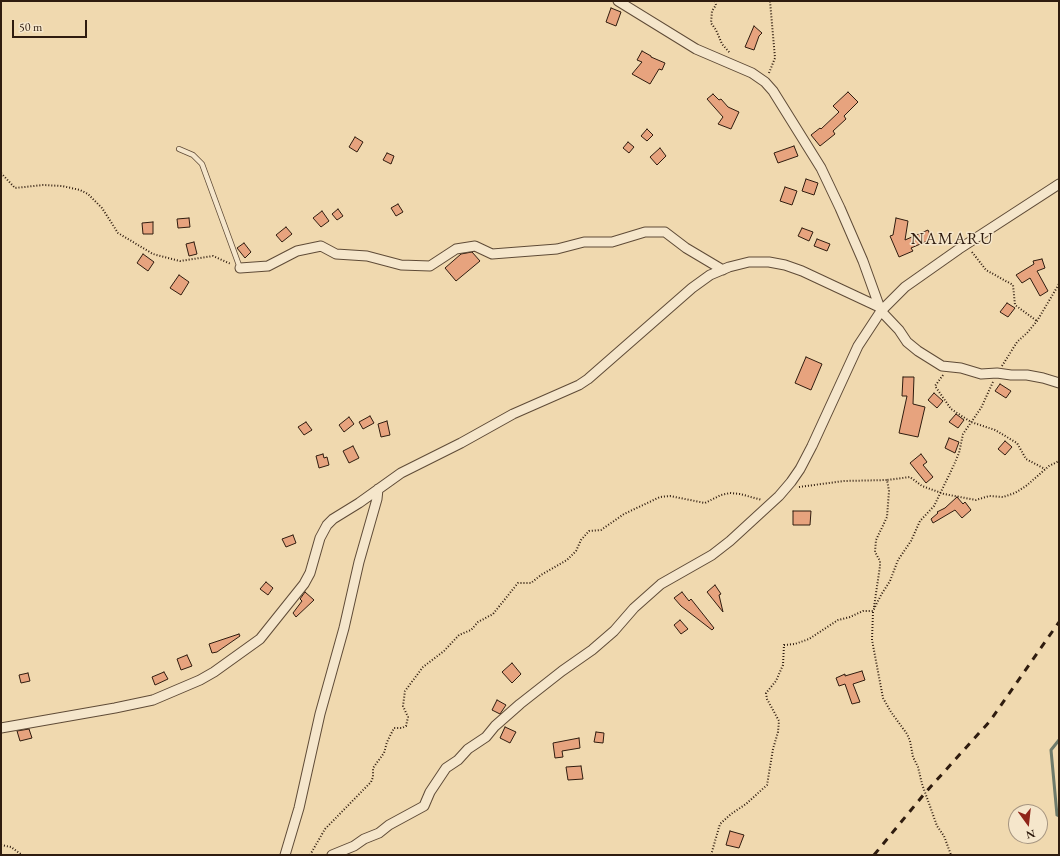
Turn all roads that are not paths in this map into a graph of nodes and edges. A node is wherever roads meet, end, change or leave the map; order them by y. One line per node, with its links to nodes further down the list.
1 (618, 1): 6 (street)
2 (179, 149): 4 (lane)
3 (1059, 184): 6 (street)
4 (240, 268): 5 (street)
5 (723, 270): 6 (street); 8 (street)
6 (880, 309): 7 (street); 11 (street)
7 (1059, 383)
8 (378, 489): 9 (street); 10 (street)
9 (1, 728)
10 (285, 855)
11 (332, 855)

